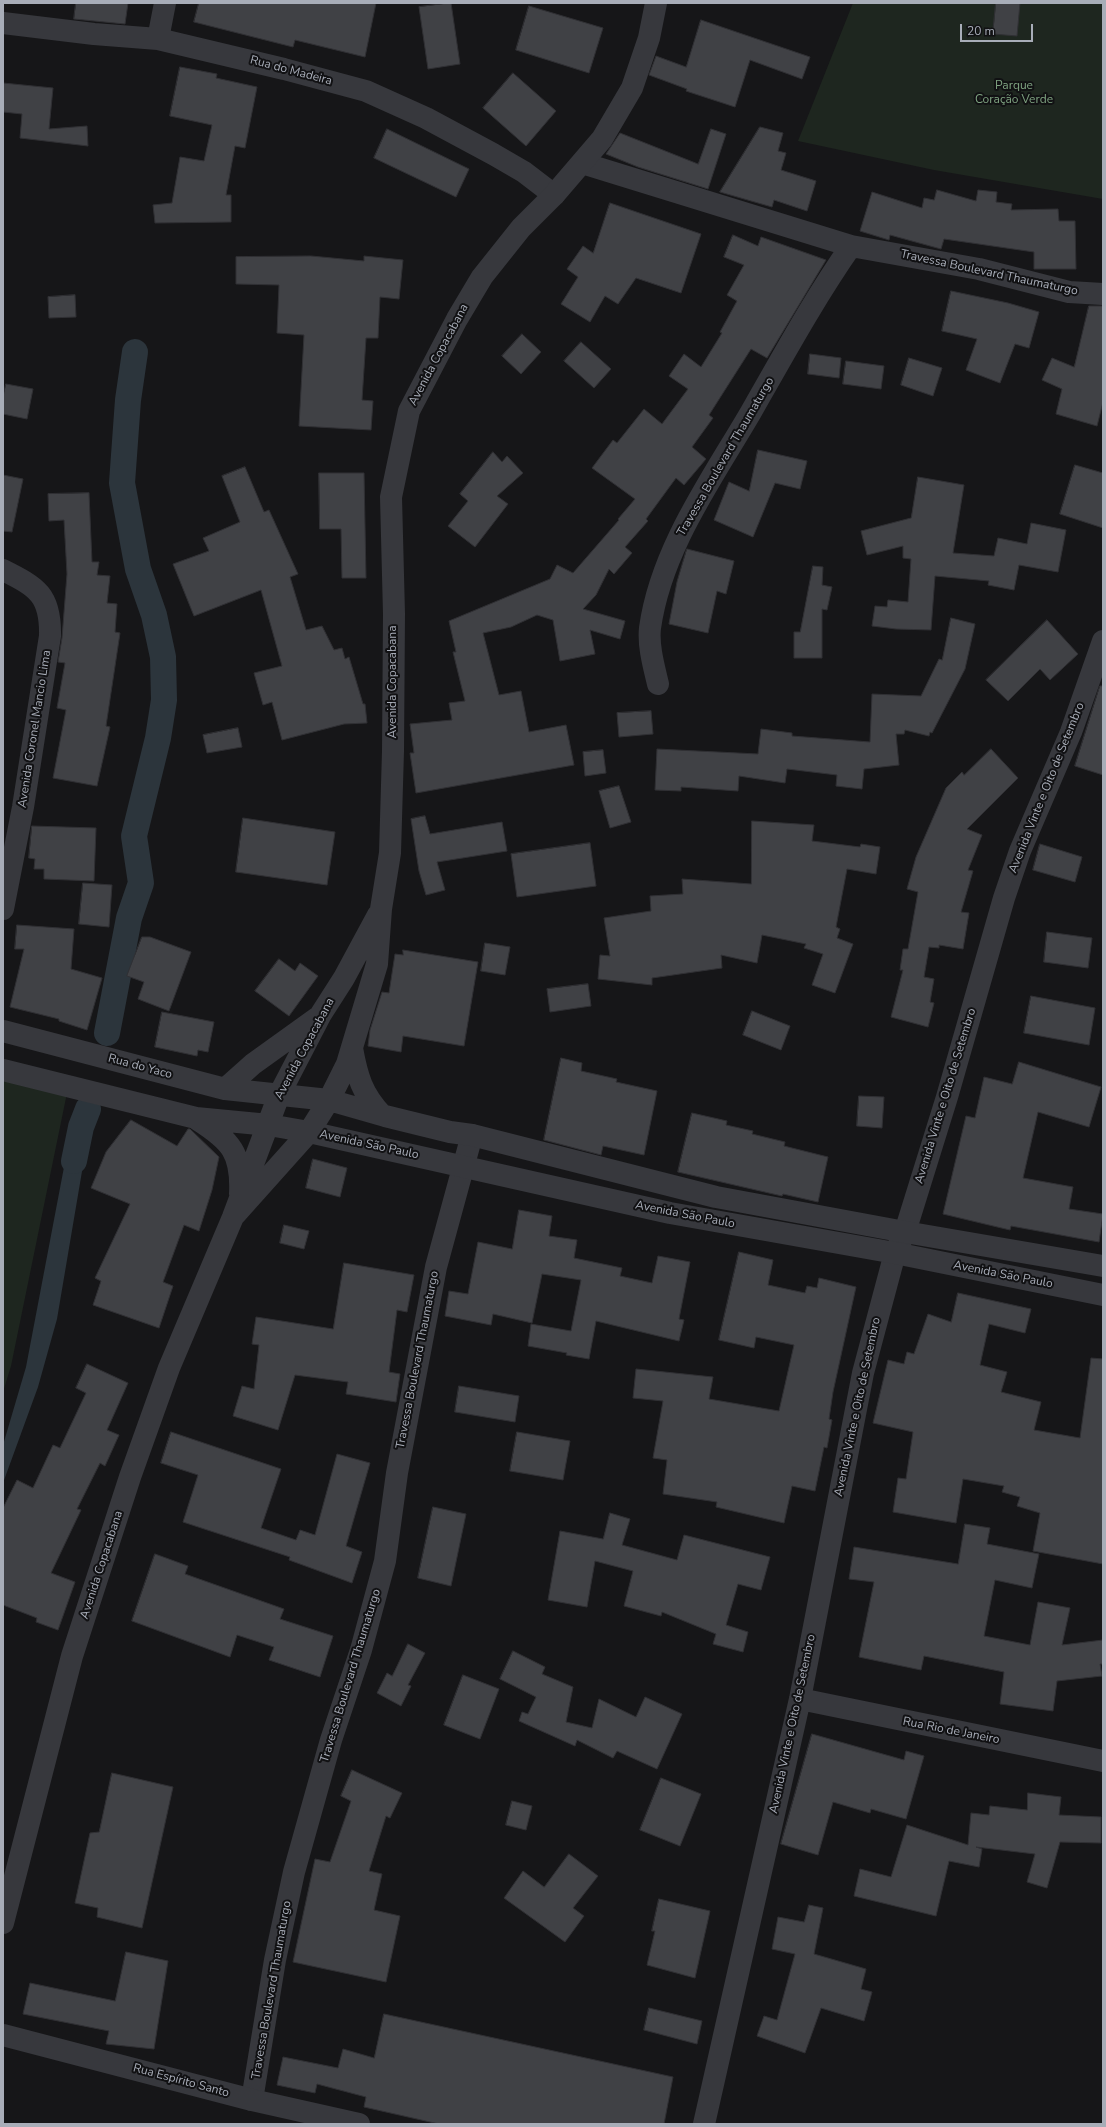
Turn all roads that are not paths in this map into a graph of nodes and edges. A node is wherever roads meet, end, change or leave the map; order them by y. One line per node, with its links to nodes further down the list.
1 (165, 3): 4 (street)
2 (656, 3): 5 (street, Avenida Copacabana)
3 (3, 23): 4 (street, Rua do Madeira)
4 (158, 38): 6 (street, Rua do Madeira)
5 (582, 163): 6 (street, Avenida Copacabana); 7 (street, Travessa Boulevard Thaumaturgo)
6 (554, 195): 13 (street, Avenida Copacabana)
7 (851, 246): 8 (street, Travessa Boulevard Thaumaturgo); 11 (street, Travessa Boulevard Thaumaturgo)
8 (1103, 294)
9 (3, 570): 12 (street, Avenida Coronel Mancio Lima)
10 (1103, 641): 30 (street, Avenida Vinte e Oito de Setembro)
11 (658, 684)
12 (3, 909)
13 (381, 909): 14 (street, Avenida Copacabana); 16 (street, Avenida Copacabana)
14 (321, 1014): 18 (street); 19 (street, Avenida Copacabana)
15 (3, 1031): 18 (street, Rua do Yaco)
16 (352, 1048): 20 (street, Avenida Copacabana); 21 (street)
17 (3, 1070): 22 (street)
18 (225, 1089): 19 (street, Rua do Yaco)
19 (279, 1095): 20 (street, Avenida São Paulo); 23 (street, Avenida Copacabana)
20 (329, 1100): 21 (street, Avenida São Paulo); 24 (street, Avenida Copacabana)
21 (382, 1115): 25 (street, Avenida São Paulo)
22 (196, 1118): 23 (street); 28 (street)
23 (269, 1125): 24 (street, Avenida São Paulo); 28 (street, Avenida Copacabana)
24 (309, 1132): 26 (street, Avenida São Paulo); 28 (street, Avenida Copacabana)
25 (472, 1135): 26 (street, Travessa Boulevard Thaumaturgo); 27 (street, Avenida São Paulo)
26 (464, 1166): 29 (street, Avenida São Paulo); 38 (street, Travessa Boulevard Thaumaturgo)
27 (674, 1187): 29 (street); 30 (street, Avenida São Paulo)
28 (236, 1209): 36 (street, Avenida Copacabana)
29 (670, 1213): 31 (street, Avenida São Paulo)
30 (905, 1232): 31 (street, Avenida Vinte e Oito de Setembro); 32 (street, Avenida São Paulo)
31 (895, 1253): 33 (street, Avenida São Paulo); 34 (street, Avenida Vinte e Oito de Setembro)
32 (1103, 1266)
33 (1103, 1295)
34 (800, 1699): 35 (street, Rua Rio de Janeiro); 40 (street, Avenida Vinte e Oito de Setembro)
35 (1103, 1761)
36 (3, 1923)
37 (3, 2035): 38 (street, Rua Espírito Santo)
38 (252, 2100): 39 (street, Rua Espírito Santo)
39 (359, 2124)
40 (704, 2124)

